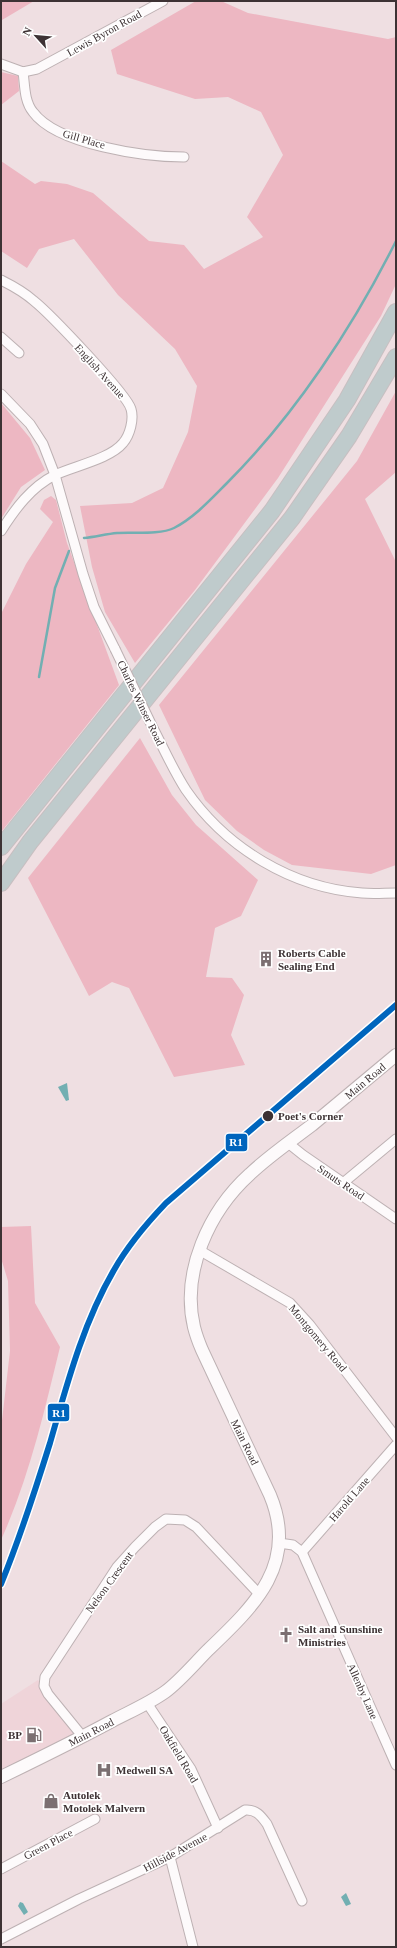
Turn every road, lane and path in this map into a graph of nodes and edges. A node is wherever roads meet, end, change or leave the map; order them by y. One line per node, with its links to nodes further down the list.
1 (163, 1): 3 (street, Lewis Byron Road)
2 (1, 64): 3 (street)
3 (23, 72): 4 (street, Gill Place)
4 (184, 157)
5 (1, 280): 11 (street, English Avenue)
6 (396, 312): 13 (highway)
7 (1, 337): 8 (street)
8 (19, 353)
9 (396, 357): 14 (highway)
10 (1, 394): 11 (street, Charles Winser Road)
11 (55, 475): 12 (street, English Avenue); 15 (street, Charles Winser Road, bridge)
12 (1, 531)
13 (1, 847)
14 (1, 883)
15 (396, 893)
16 (396, 1055): 18 (main road, Main Road)
17 (396, 1139): 19 (street)
18 (288, 1143): 19 (street, Smuts Road); 21 (main road, Main Road)
19 (343, 1183): 20 (street, Smuts Road)
20 (396, 1219)
21 (199, 1250): 22 (street, Montgomery Road); 24 (main road, Main Road)
22 (396, 1437)
23 (396, 1445): 25 (street, Harold Lane)
24 (279, 1543): 25 (street); 26 (main road, Main Road)
25 (302, 1552): 29 (street, Allenby Lane)
26 (260, 1595): 27 (main road, Main Road); 28 (street, Nelson Crescent)
27 (147, 1703): 28 (main road, Main Road); 32 (street, Oakfield Road)
28 (82, 1737): 30 (main road, Main Road)
29 (396, 1765)
30 (1, 1777)
31 (95, 1819): 34 (street, Green Place)
32 (218, 1828): 33 (street, Hillside Avenue); 35 (street, Hillside Avenue)
33 (170, 1857): 36 (street, Hillside Avenue); 37 (street)
34 (1, 1868)
35 (302, 1901)
36 (1, 1940)
37 (193, 1947)

